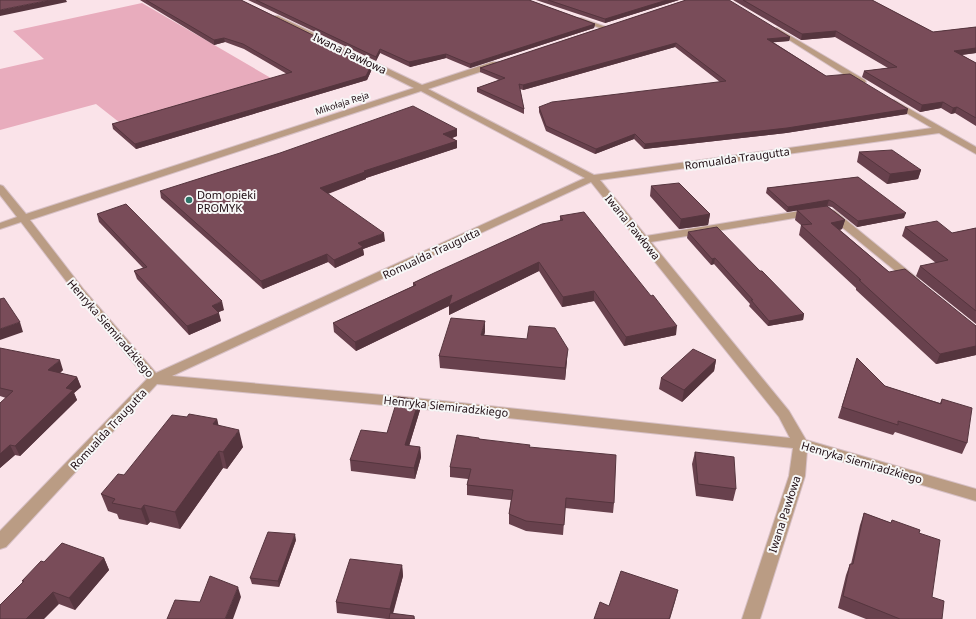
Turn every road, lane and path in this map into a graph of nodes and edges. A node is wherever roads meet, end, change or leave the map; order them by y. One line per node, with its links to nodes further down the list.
1 (268, 14): 7 (street, Iwana Pawłowa)
2 (570, 16): 4 (street)
3 (768, 25): 6 (street)
4 (592, 33)
5 (502, 62): 7 (street, Mikołaja Reja)
6 (868, 86)
7 (421, 88): 11 (street, Iwana Pawłowa); 13 (street, Mikołaja Reja)
8 (888, 98): 9 (street)
9 (940, 130): 10 (street); 11 (street, Romualda Traugutta)
10 (976, 151)
11 (594, 178): 15 (street, Iwana Pawłowa); 17 (street, Romualda Traugutta)
12 (0, 188): 13 (street, Henryka Siemiradzkiego)
13 (22, 219): 14 (street, Mikołaja Reja); 17 (street, Henryka Siemiradzkiego)
14 (0, 226)
15 (644, 240): 16 (street); 18 (street, Iwana Pawłowa)
16 (922, 288)
17 (154, 379): 18 (street, Henryka Siemiradzkiego); 20 (street, Romualda Traugutta)
18 (801, 444): 19 (street, Henryka Siemiradzkiego); 21 (street, Iwana Pawłowa)
19 (976, 495)
20 (0, 542)
21 (750, 619)

